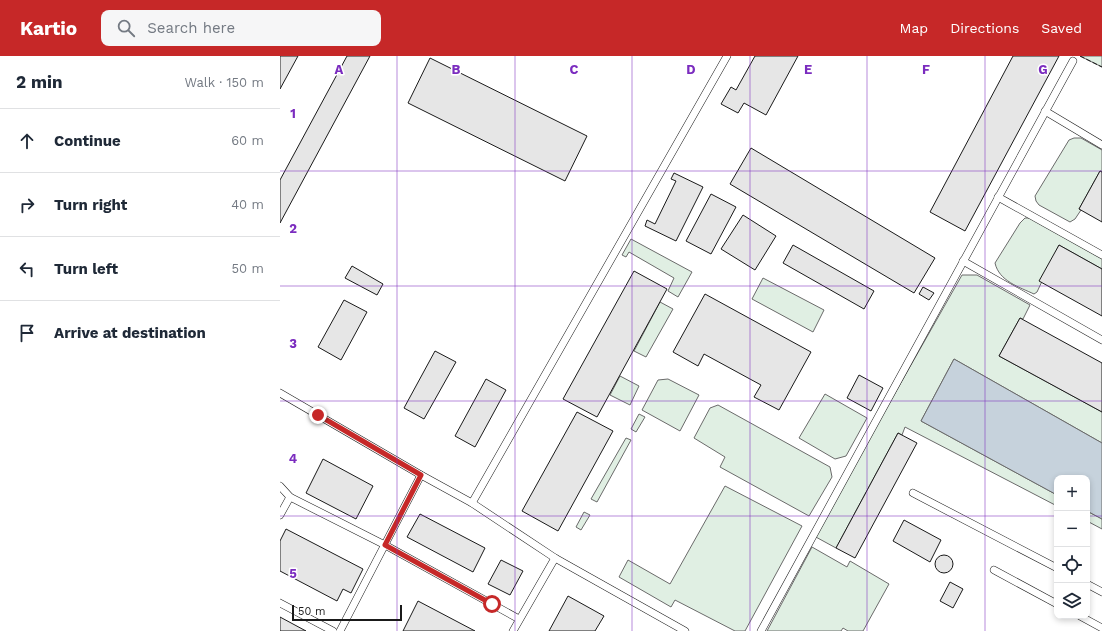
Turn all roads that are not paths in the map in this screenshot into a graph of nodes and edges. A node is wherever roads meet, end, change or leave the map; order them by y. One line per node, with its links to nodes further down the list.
1 (727, 56): 14 (lane)
2 (1073, 61): 3 (lane)
3 (1045, 111): 4 (lane); 5 (lane)
4 (1102, 145)
5 (998, 197): 6 (lane); 7 (lane)
6 (1102, 255)
7 (963, 261): 8 (lane); 31 (lane)
8 (1102, 340)
9 (280, 393): 10 (lane)
10 (421, 475): 14 (lane); 16 (lane)
11 (280, 486): 13 (lane)
12 (913, 493): 18 (lane)
13 (290, 497): 15 (lane); 16 (lane)
14 (472, 503): 17 (lane)
15 (280, 515)
16 (385, 545): 24 (lane); 28 (lane)
17 (555, 558): 24 (lane); 30 (lane)
18 (1054, 566)
19 (994, 570): 22 (lane)
20 (1090, 586): 21 (lane)
21 (1102, 592)
22 (1054, 602)
23 (280, 603): 27 (lane)
24 (519, 619): 29 (lane)
25 (1086, 619): 26 (lane)
26 (1102, 628)
27 (333, 631)
28 (340, 631)
29 (513, 631)
30 (685, 631)
31 (761, 631)

